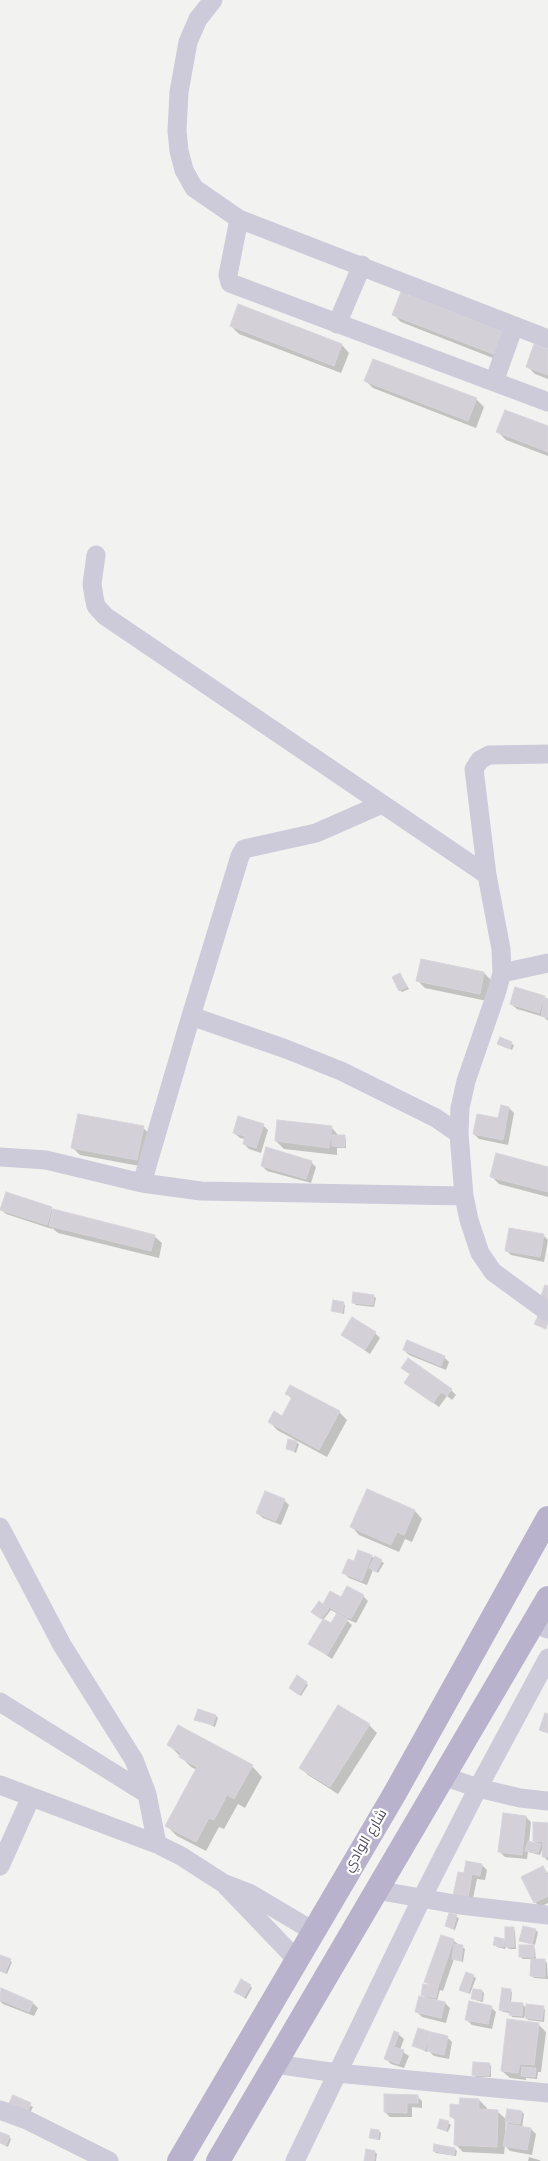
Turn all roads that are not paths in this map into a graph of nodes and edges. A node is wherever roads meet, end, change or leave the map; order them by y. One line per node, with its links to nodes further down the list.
1 (212, 0): 2 (street)
2 (239, 219): 3 (street); 4 (street)
3 (362, 265): 4 (street); 5 (street)
4 (337, 324): 7 (street)
5 (514, 326): 6 (street); 7 (street)
6 (548, 339)
7 (494, 382): 8 (street)
8 (548, 402)
9 (96, 555): 11 (street)
10 (548, 754): 12 (street)
11 (382, 804): 12 (street); 15 (street)
12 (487, 875): 14 (street)
13 (548, 963): 14 (street)
14 (502, 972): 16 (street)
15 (191, 1016): 16 (street); 18 (street)
16 (459, 1134): 19 (street)
17 (0, 1157): 18 (street)
18 (142, 1183): 19 (street)
19 (464, 1196): 20 (street)
20 (548, 1312)
21 (548, 1518): 30 (main road, شارع الوادي)
22 (0, 1526): 31 (street)
23 (548, 1598): 24 (main road)
24 (541, 1626): 27 (main road)
25 (548, 1658): 29 (street)
26 (0, 1702): 31 (street)
27 (442, 1776): 29 (street); 34 (main road)
28 (0, 1785): 32 (street)
29 (478, 1788): 33 (street); 41 (street)
30 (395, 1793): 34 (main road); 36 (main road, شارع الوادي)
31 (147, 1794): 35 (street)
32 (31, 1797): 35 (street); 38 (street)
33 (548, 1801)
34 (424, 1807): 37 (main road)
35 (157, 1844): 39 (street)
36 (364, 1844): 37 (main road); 43 (main road, شارع الوادي)
37 (392, 1863): 40 (main road)
38 (0, 1866)
39 (223, 1883): 43 (street); 44 (street)
40 (376, 1890): 41 (street); 45 (main road)
41 (422, 1898): 42 (street); 46 (street)
42 (548, 1915)
43 (313, 1931): 44 (main road, شارع الوادي)
44 (296, 1959): 50 (main road, شارع الوادي)
45 (274, 2064): 46 (street); 51 (main road)
46 (337, 2073): 47 (street); 52 (street)
47 (548, 2093)
48 (0, 2110): 49 (street)
49 (109, 2161)
50 (179, 2161)
51 (218, 2161)
52 (295, 2161)

